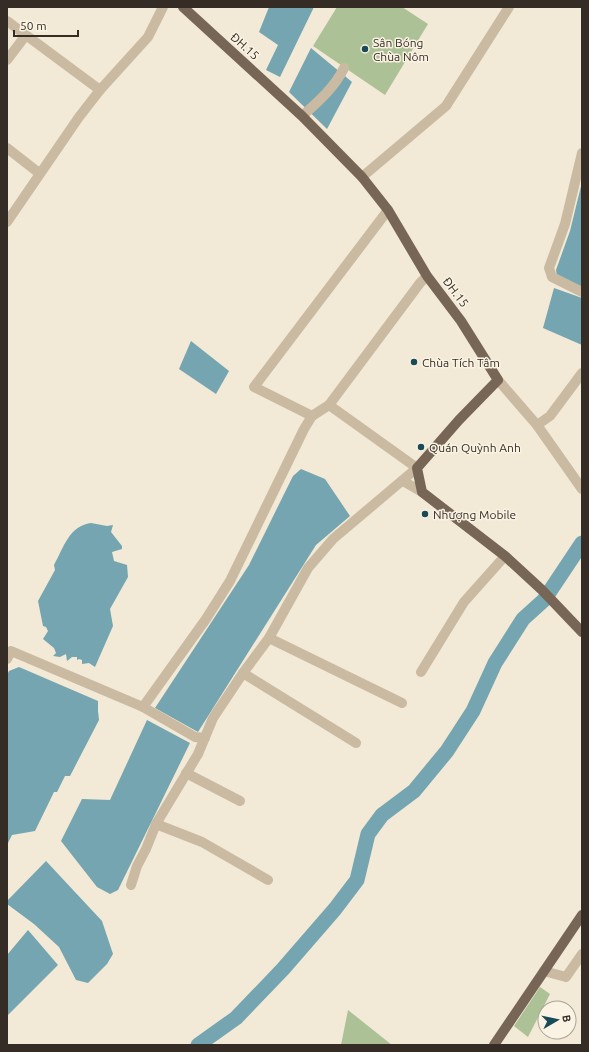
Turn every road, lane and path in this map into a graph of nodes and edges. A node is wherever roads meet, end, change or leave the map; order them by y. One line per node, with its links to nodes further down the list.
1 (163, 7): 8 (street)
2 (183, 7): 9 (main road, ĐH.15 / ĐH.15)
3 (509, 7): 13 (street)
4 (7, 21): 5 (street)
5 (26, 35): 6 (street); 8 (street)
6 (7, 60)
7 (344, 68): 9 (street)
8 (100, 90): 12 (street)
9 (304, 115): 13 (main road, ĐH.15 / ĐH.15)
10 (7, 148): 12 (street)
11 (582, 153): 17 (street)
12 (39, 173): 15 (street)
13 (362, 177): 14 (main road, ĐH.15 / ĐH.15)
14 (388, 210): 16 (main road, ĐH.15 / ĐH.15); 21 (street)
15 (7, 222)
16 (427, 276): 19 (main road, ĐH.15 / ĐH.15); 20 (street)
17 (582, 292)
18 (582, 373): 22 (street)
19 (498, 380): 22 (street); 23 (main road)
20 (329, 405): 21 (street); 23 (street)
21 (312, 416): 34 (street)
22 (537, 425): 25 (street)
23 (417, 468): 24 (street); 26 (main road)
24 (402, 481): 26 (street); 29 (street)
25 (582, 489)
26 (422, 492): 27 (main road)
27 (505, 556): 28 (main road); 31 (street)
28 (582, 632)
29 (269, 638): 32 (street); 33 (street)
30 (7, 659): 34 (street)
31 (421, 672)
32 (243, 673): 35 (street); 36 (street)
33 (402, 703)
34 (143, 707): 35 (street)
35 (200, 737): 37 (street)
36 (356, 743)
37 (186, 773): 38 (street); 39 (street)
38 (240, 801)
39 (156, 824): 40 (street); 41 (street)
40 (268, 880)
41 (131, 885)
42 (582, 915): 44 (main road)
43 (582, 954): 44 (street)
44 (544, 971): 45 (main road)
45 (494, 1045)

